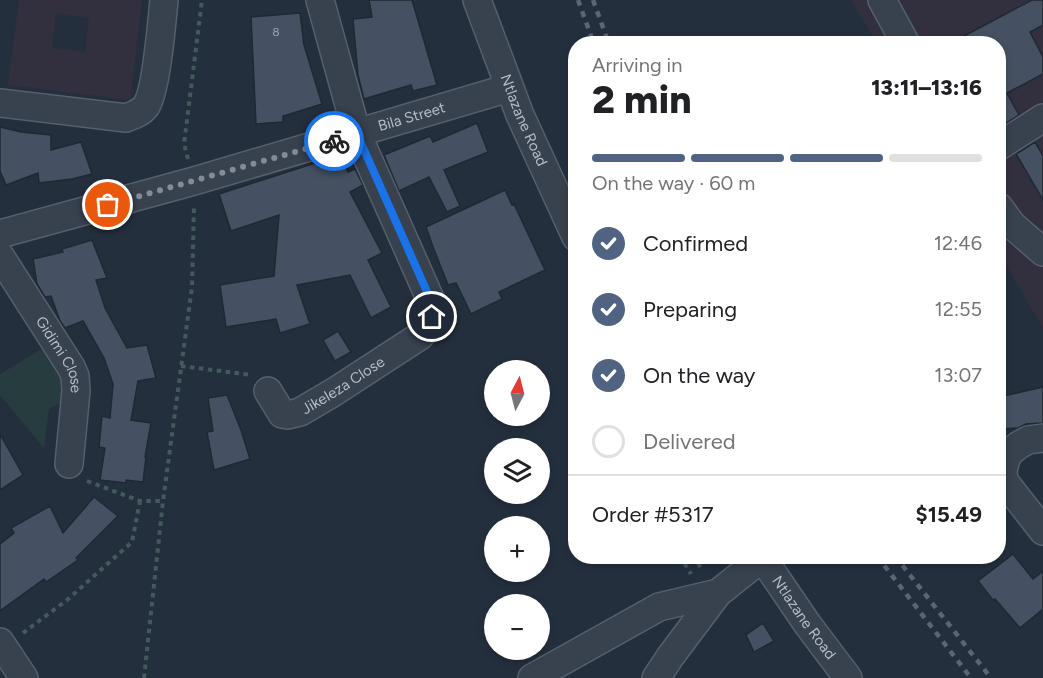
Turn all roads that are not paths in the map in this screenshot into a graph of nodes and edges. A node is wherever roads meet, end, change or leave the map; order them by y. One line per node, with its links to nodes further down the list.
1 (164, 0): 7 (street)
2 (320, 0): 9 (street)
3 (477, 0): 6 (street, Ntlazane Road)
4 (882, 0): 5 (street)
5 (902, 36)
6 (509, 88): 9 (street, Bila Street); 12 (street, Ntlazane Road)
7 (0, 103)
8 (1043, 118): 10 (street)
9 (357, 134): 13 (street, Bila Street); 16 (street, Jikeleza Close)
10 (1006, 142)
11 (1006, 217): 14 (street)
12 (568, 221)
13 (0, 234)
14 (1043, 252)
15 (0, 256): 19 (street, Gidimi Close)
16 (268, 391)
17 (1043, 438): 18 (street)
18 (1006, 459)
19 (69, 464)
20 (1006, 483): 21 (street)
21 (1043, 531)
22 (748, 564): 24 (street)
23 (766, 564): 29 (street, Ntlazane Road)
24 (711, 584): 27 (street); 28 (street)
25 (2, 645): 26 (street)
26 (24, 678)
27 (532, 678)
28 (656, 678)
29 (848, 678)

